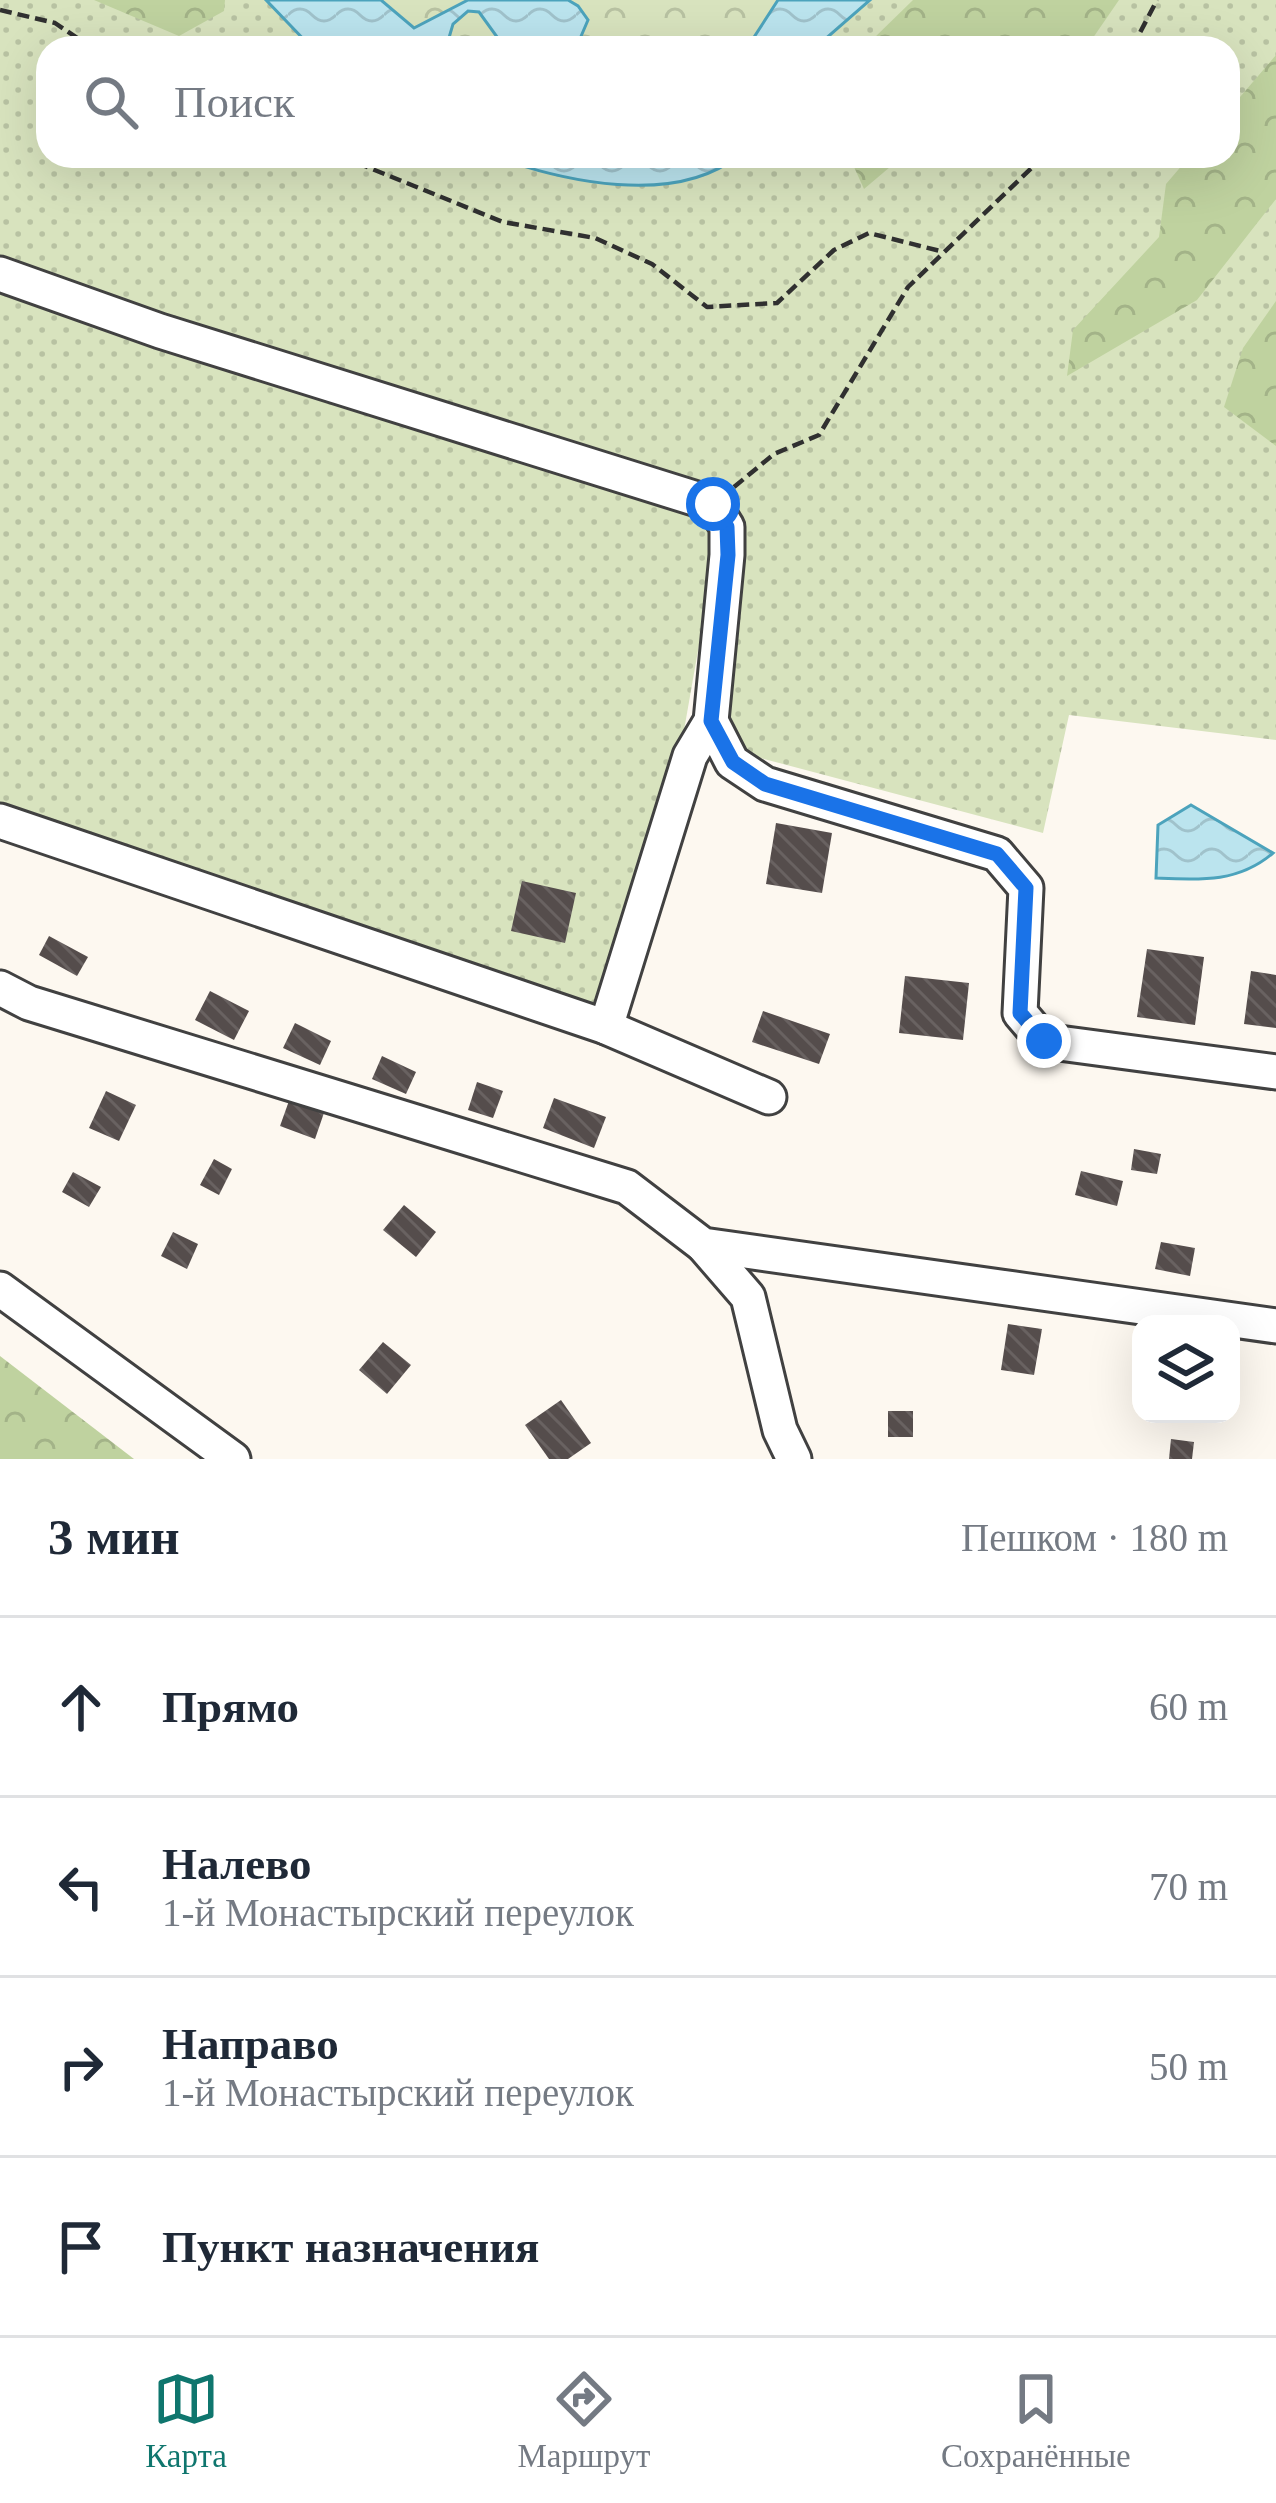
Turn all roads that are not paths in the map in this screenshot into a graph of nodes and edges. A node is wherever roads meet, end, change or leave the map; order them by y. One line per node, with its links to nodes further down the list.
1 (0, 274): 2 (street)
2 (711, 721): 5 (street); 6 (street)
3 (0, 821): 5 (street)
4 (0, 988): 8 (street)
5 (606, 1027): 7 (street)
6 (1276, 1072)
7 (769, 1097)
8 (703, 1245): 10 (street); 12 (street)
9 (0, 1289): 11 (street)
10 (1276, 1326)
11 (233, 1459)
12 (794, 1459)

